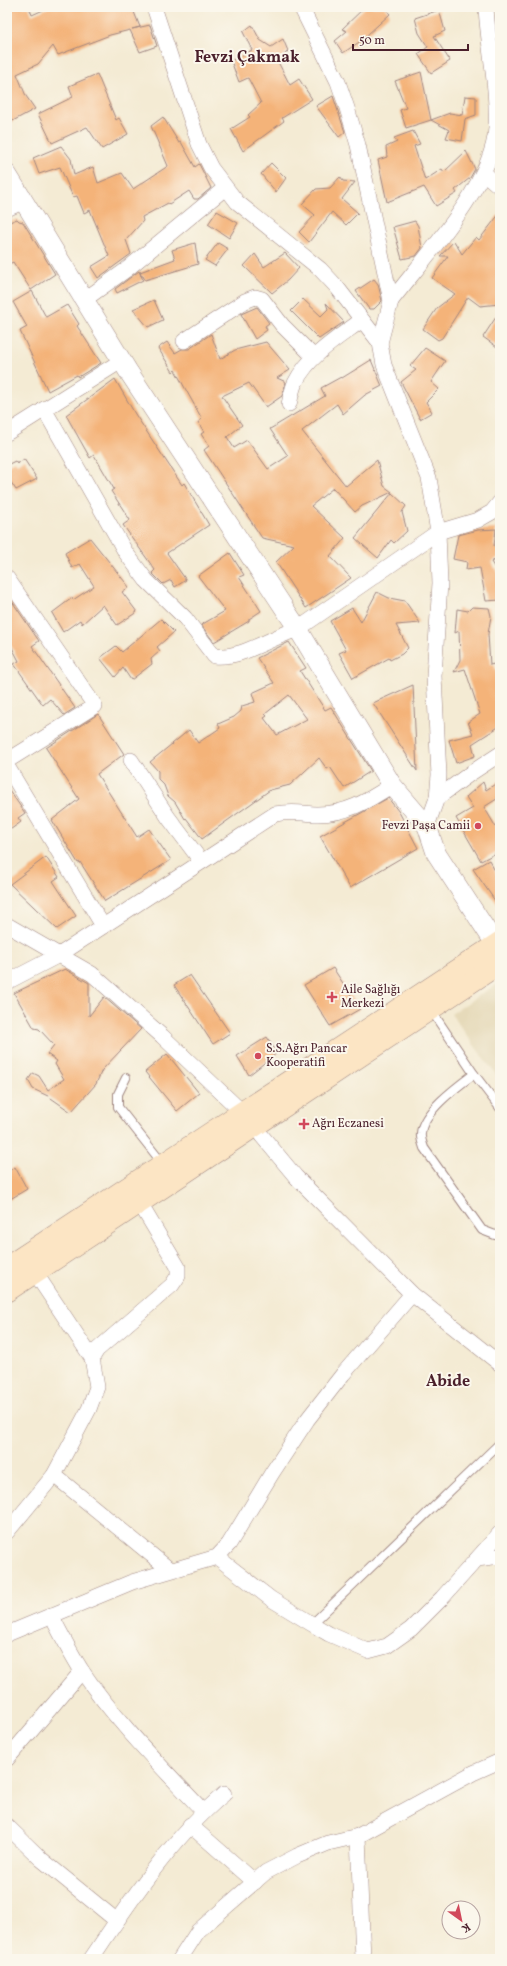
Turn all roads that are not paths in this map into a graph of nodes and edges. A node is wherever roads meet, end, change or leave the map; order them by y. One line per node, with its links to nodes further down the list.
1 (154, 7): 7 (street)
2 (301, 7): 11 (street)
3 (486, 7): 4 (street)
4 (498, 131): 5 (street)
5 (484, 173): 8 (street); 11 (street)
6 (7, 174): 9 (street)
7 (225, 188): 10 (street); 12 (street)
8 (500, 188)
9 (15, 205): 10 (street)
10 (84, 300): 16 (street)
11 (391, 301): 14 (street)
12 (362, 320): 14 (street); 15 (street)
13 (184, 341): 15 (street)
14 (380, 343): 21 (street)
15 (314, 357): 17 (street)
16 (121, 361): 18 (street); 23 (street)
17 (289, 404)
18 (44, 409): 19 (street); 23 (street)
19 (7, 433)
20 (498, 511): 21 (street)
21 (438, 532): 23 (street); 29 (street)
22 (7, 578): 26 (street)
23 (298, 629): 28 (street)
24 (500, 754): 29 (street)
25 (131, 760): 31 (street)
26 (7, 761)
27 (7, 766): 33 (street)
28 (392, 785): 30 (street); 31 (street)
29 (438, 798): 30 (street)
30 (427, 826): 34 (street)
31 (201, 861): 33 (street)
32 (7, 925): 35 (street)
33 (103, 926): 35 (street)
34 (499, 950): 37 (main road); 41 (main road)
35 (59, 955): 36 (street); 41 (street)
36 (7, 982)
37 (430, 1009): 38 (lane); 41 (main road)
38 (474, 1074): 40 (lane); 44 (lane)
39 (126, 1078): 42 (lane)
40 (500, 1108)
41 (248, 1119): 42 (main road); 43 (main road); 48 (street)
42 (163, 1164): 45 (main road)
43 (139, 1202): 46 (main road); 49 (street)
44 (500, 1234)
45 (7, 1268)
46 (34, 1271): 47 (main road); 49 (street)
47 (7, 1290)
48 (412, 1294): 50 (street); 56 (street)
49 (92, 1358): 52 (street)
50 (500, 1364)
51 (500, 1443): 60 (lane)
52 (54, 1476): 53 (street); 58 (street)
53 (7, 1532)
54 (500, 1533): 57 (street)
55 (500, 1556): 57 (street)
56 (217, 1557): 58 (street); 60 (street)
57 (477, 1559): 60 (street)
58 (170, 1570): 59 (street)
59 (51, 1615): 61 (street); 62 (street)
60 (312, 1624)
61 (7, 1634)
62 (82, 1671): 63 (street); 66 (street)
63 (7, 1759)
64 (500, 1761): 69 (street)
65 (224, 1794): 66 (street)
66 (204, 1812): 67 (street)
67 (190, 1825): 70 (street); 71 (street)
68 (7, 1826): 71 (street)
69 (358, 1836): 70 (street); 74 (street)
70 (255, 1882): 73 (street)
71 (117, 1921): 72 (street)
72 (91, 1959)
73 (180, 1959)
74 (363, 1959)

